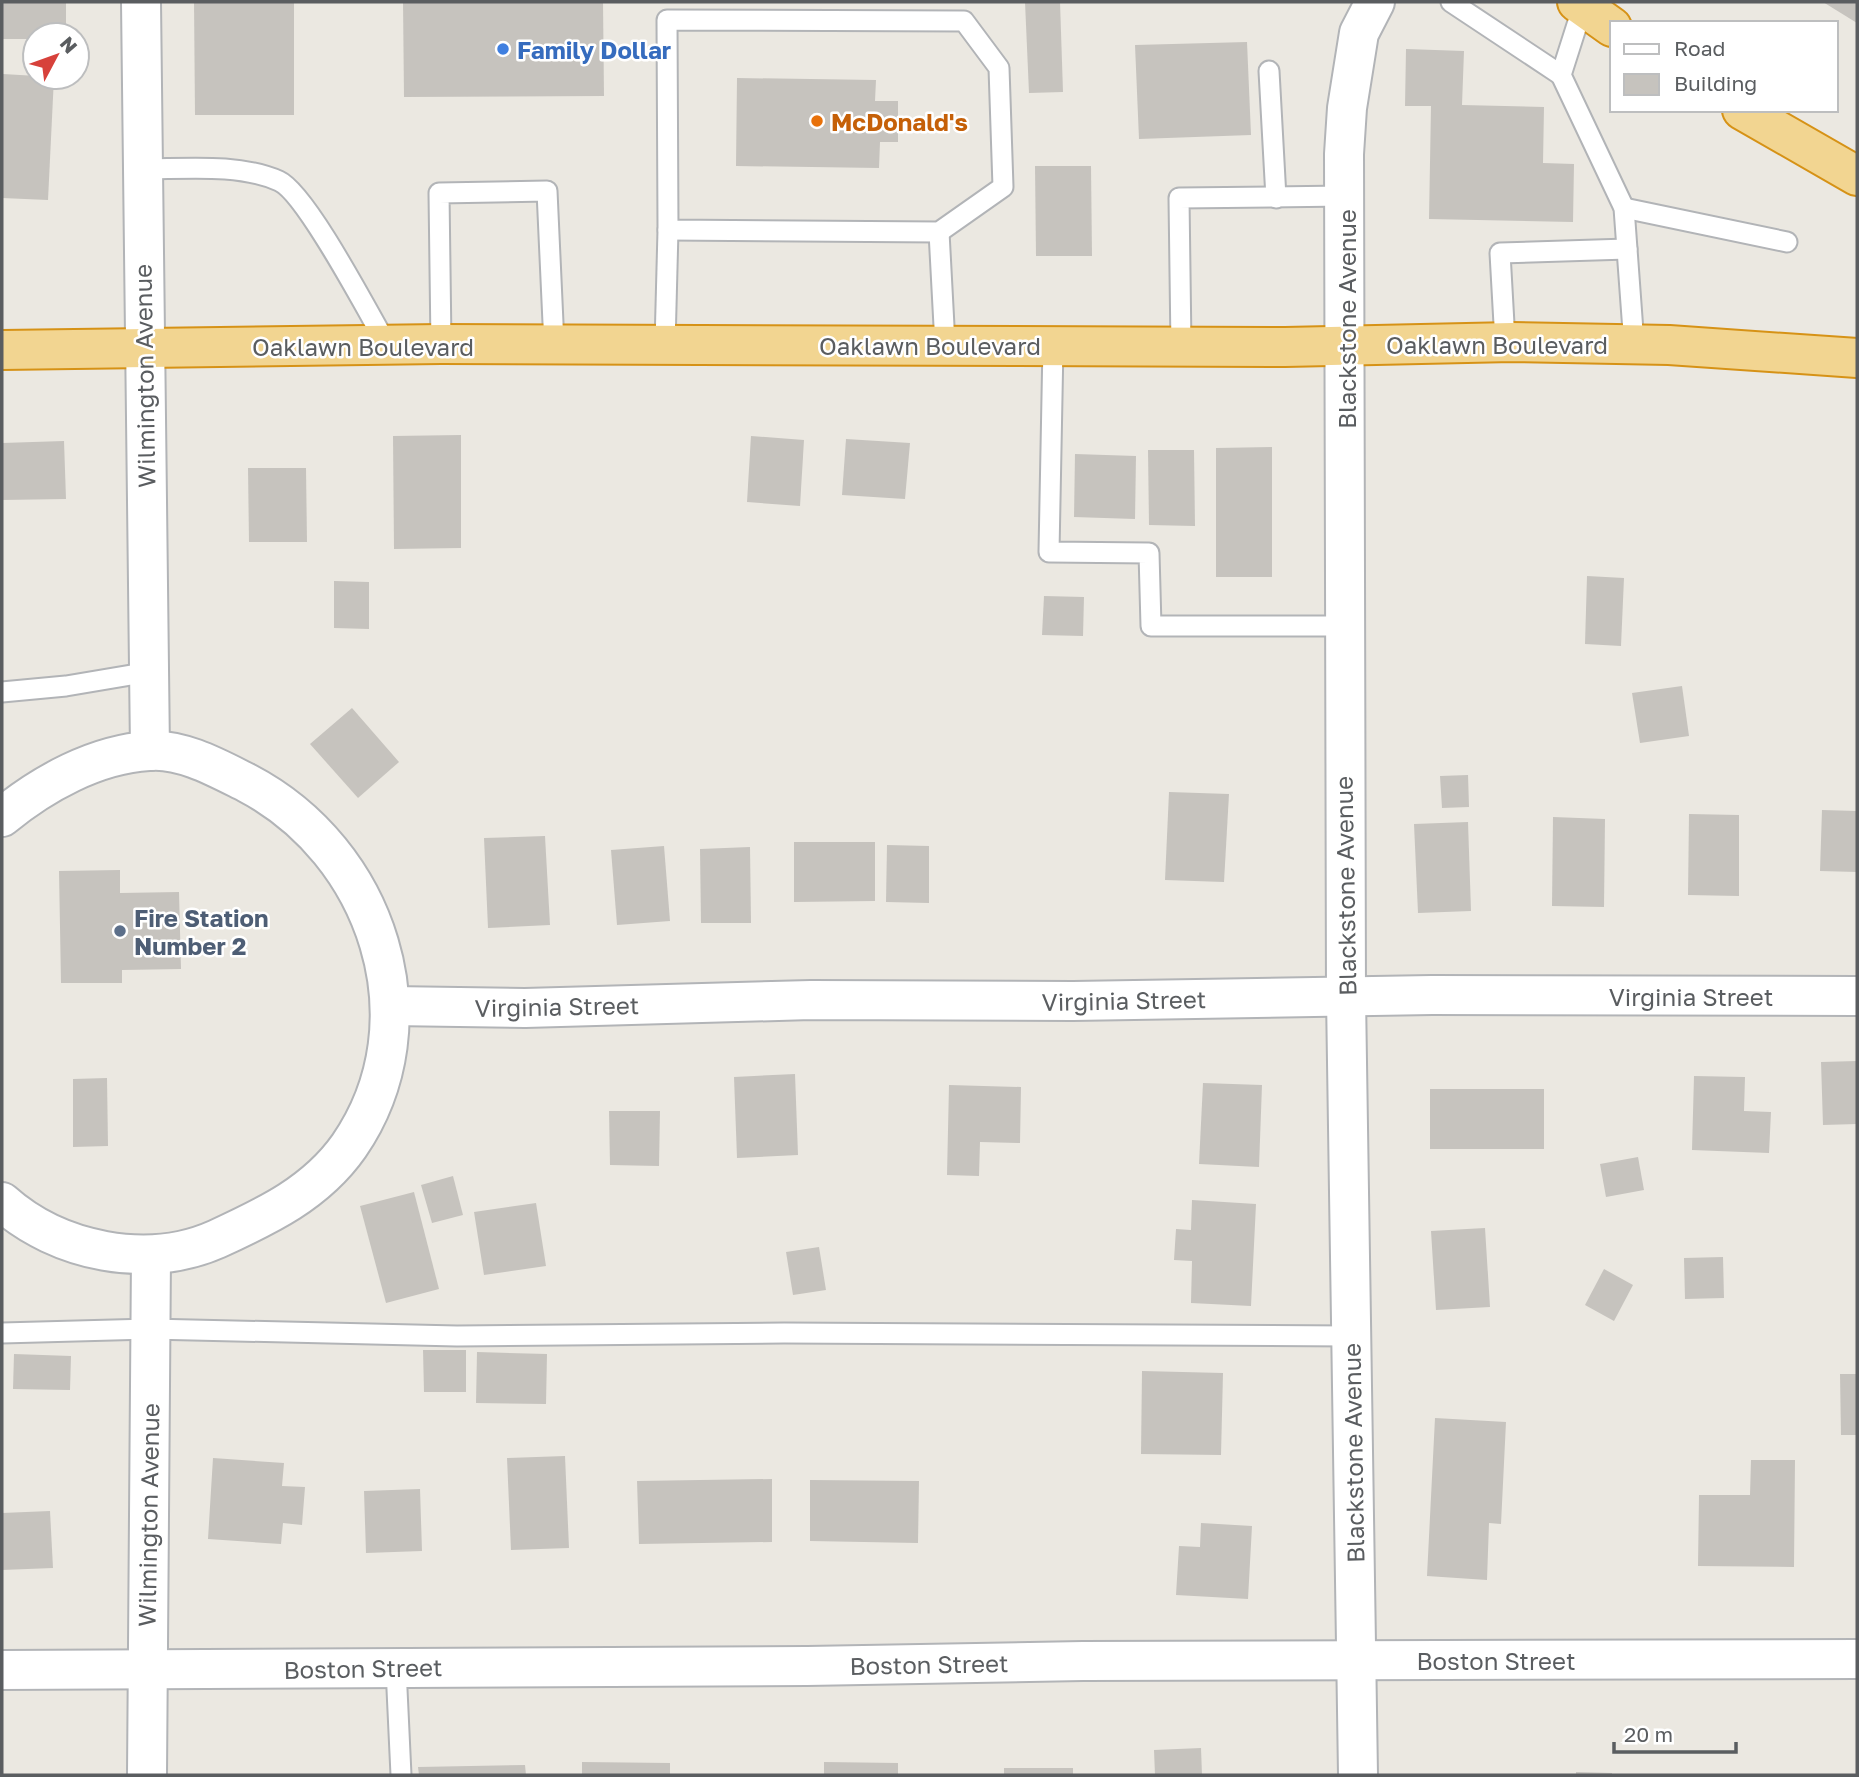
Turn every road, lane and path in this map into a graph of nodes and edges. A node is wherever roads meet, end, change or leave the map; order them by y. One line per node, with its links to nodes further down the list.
1 (141, 2): 9 (street, Wilmington Avenue)
2 (1375, 2): 11 (street, Blackstone Avenue)
3 (1451, 2): 7 (lane)
4 (879, 11): 14 (lane); 15 (lane)
5 (1591, 11): 7 (lane)
6 (1269, 71): 12 (lane)
7 (1560, 75): 13 (lane)
8 (1745, 112): 10 (highway)
9 (141, 169): 19 (lane); 28 (street, Wilmington Avenue)
10 (1857, 176)
11 (1345, 196): 12 (lane); 26 (street, Blackstone Avenue)
12 (1276, 198): 25 (lane)
13 (1624, 208): 16 (lane); 17 (lane)
14 (668, 230): 15 (lane); 22 (lane)
15 (939, 232): 23 (lane)
16 (1787, 242)
17 (1627, 249): 18 (lane); 27 (lane)
18 (1505, 342): 26 (highway, Oaklawn Boulevard); 27 (highway, Oaklawn Boulevard)
19 (387, 345): 20 (highway, Oaklawn Boulevard); 28 (highway, Oaklawn Boulevard)
20 (441, 345): 21 (highway, Oaklawn Boulevard); 21 (lane)
21 (554, 345): 22 (highway, Oaklawn Boulevard)
22 (666, 345): 23 (highway, Oaklawn Boulevard)
23 (945, 345): 24 (highway, Oaklawn Boulevard)
24 (1053, 345): 25 (highway, Oaklawn Boulevard); 31 (lane)
25 (1181, 345): 26 (highway, Oaklawn Boulevard)
26 (1346, 345): 31 (street, Blackstone Avenue)
27 (1634, 345): 30 (highway, Oaklawn Boulevard)
28 (144, 348): 29 (highway, Oaklawn Boulevard); 32 (street, Wilmington Avenue)
29 (2, 350)
30 (1857, 358)
31 (1345, 626): 37 (street, Blackstone Avenue)
32 (149, 673): 33 (lane); 34 (street, Wilmington Avenue)
33 (2, 692)
34 (150, 751): 35 (street); 38 (street)
35 (2, 817)
36 (1857, 996): 37 (street, Virginia Street)
37 (1346, 997): 38 (street, Virginia Street); 43 (street, Blackstone Avenue)
38 (391, 1006): 40 (street)
39 (2, 1202): 40 (street)
40 (151, 1255): 41 (street, Wilmington Avenue)
41 (150, 1329): 42 (lane); 43 (lane); 48 (street, Wilmington Avenue)
42 (2, 1333)
43 (1351, 1336): 45 (street, Blackstone Avenue)
44 (1857, 1659): 45 (street, Boston Street)
45 (1356, 1661): 46 (street, Boston Street); 51 (street, Blackstone Avenue)
46 (396, 1668): 48 (street, Boston Street); 50 (lane)
47 (2, 1670): 48 (street, Boston Street)
48 (146, 1671): 49 (street, Wilmington Avenue)
49 (147, 1775)
50 (401, 1775)
51 (1359, 1775)

